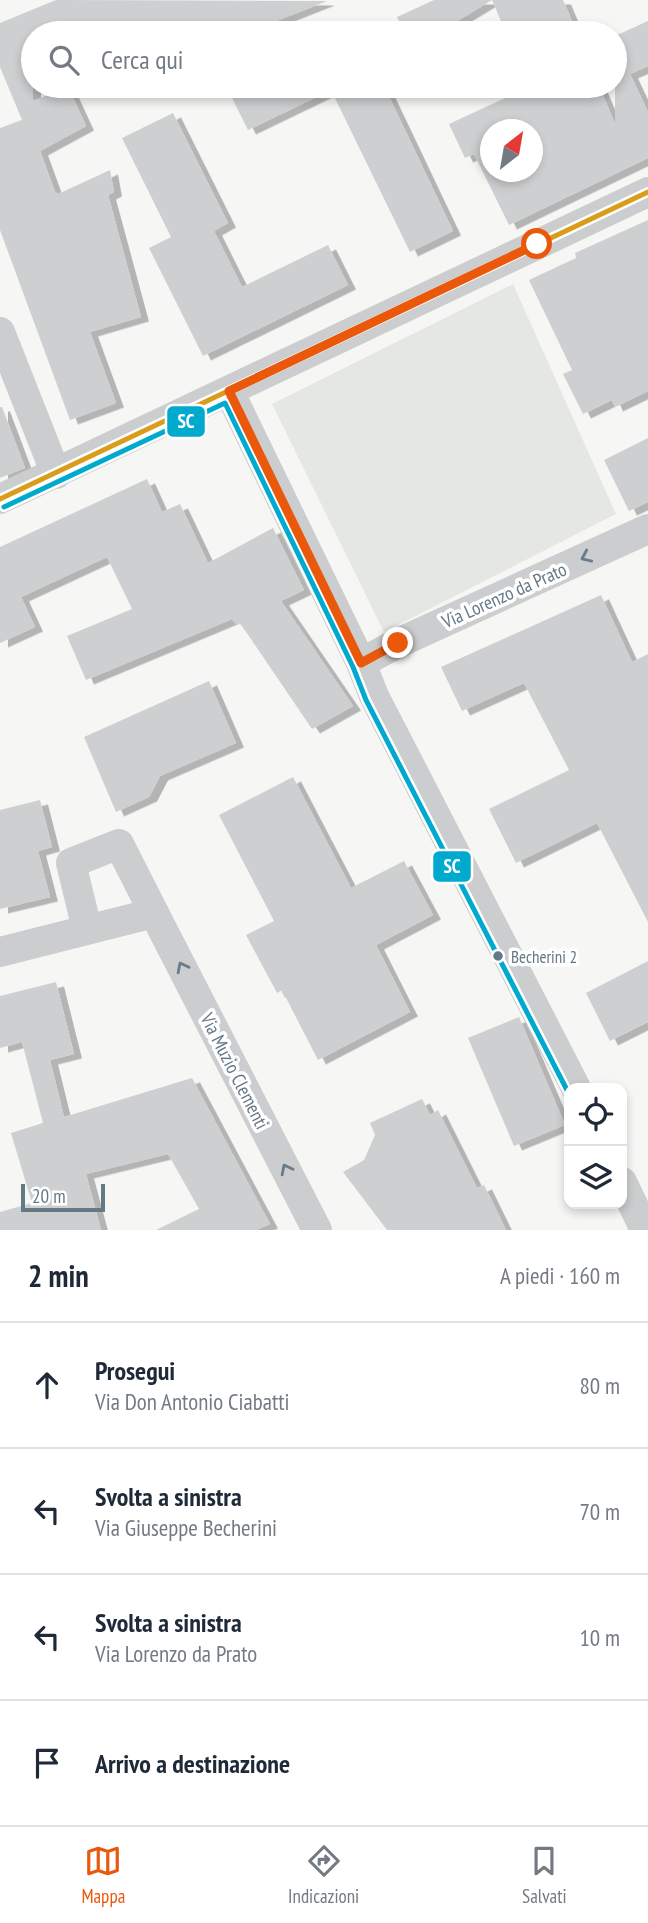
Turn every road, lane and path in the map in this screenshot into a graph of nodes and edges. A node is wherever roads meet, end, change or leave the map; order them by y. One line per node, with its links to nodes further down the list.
1 (648, 192): 3 (street)
2 (0, 332): 4 (street)
3 (229, 391): 4 (street); 7 (street)
4 (56, 474): 5 (street)
5 (0, 499)
6 (648, 529): 7 (street, Via Lorenzo da Prato, one-way to 7)
7 (361, 663): 11 (street)
8 (154, 913): 9 (street); 9 (street, Via Muzio Clementi); 13 (street, Via Muzio Clementi, one-way to 8)
9 (87, 929): 10 (street)
10 (0, 952)
11 (573, 1083)
12 (627, 1192): 14 (street)
13 (317, 1230)
14 (645, 1230)

